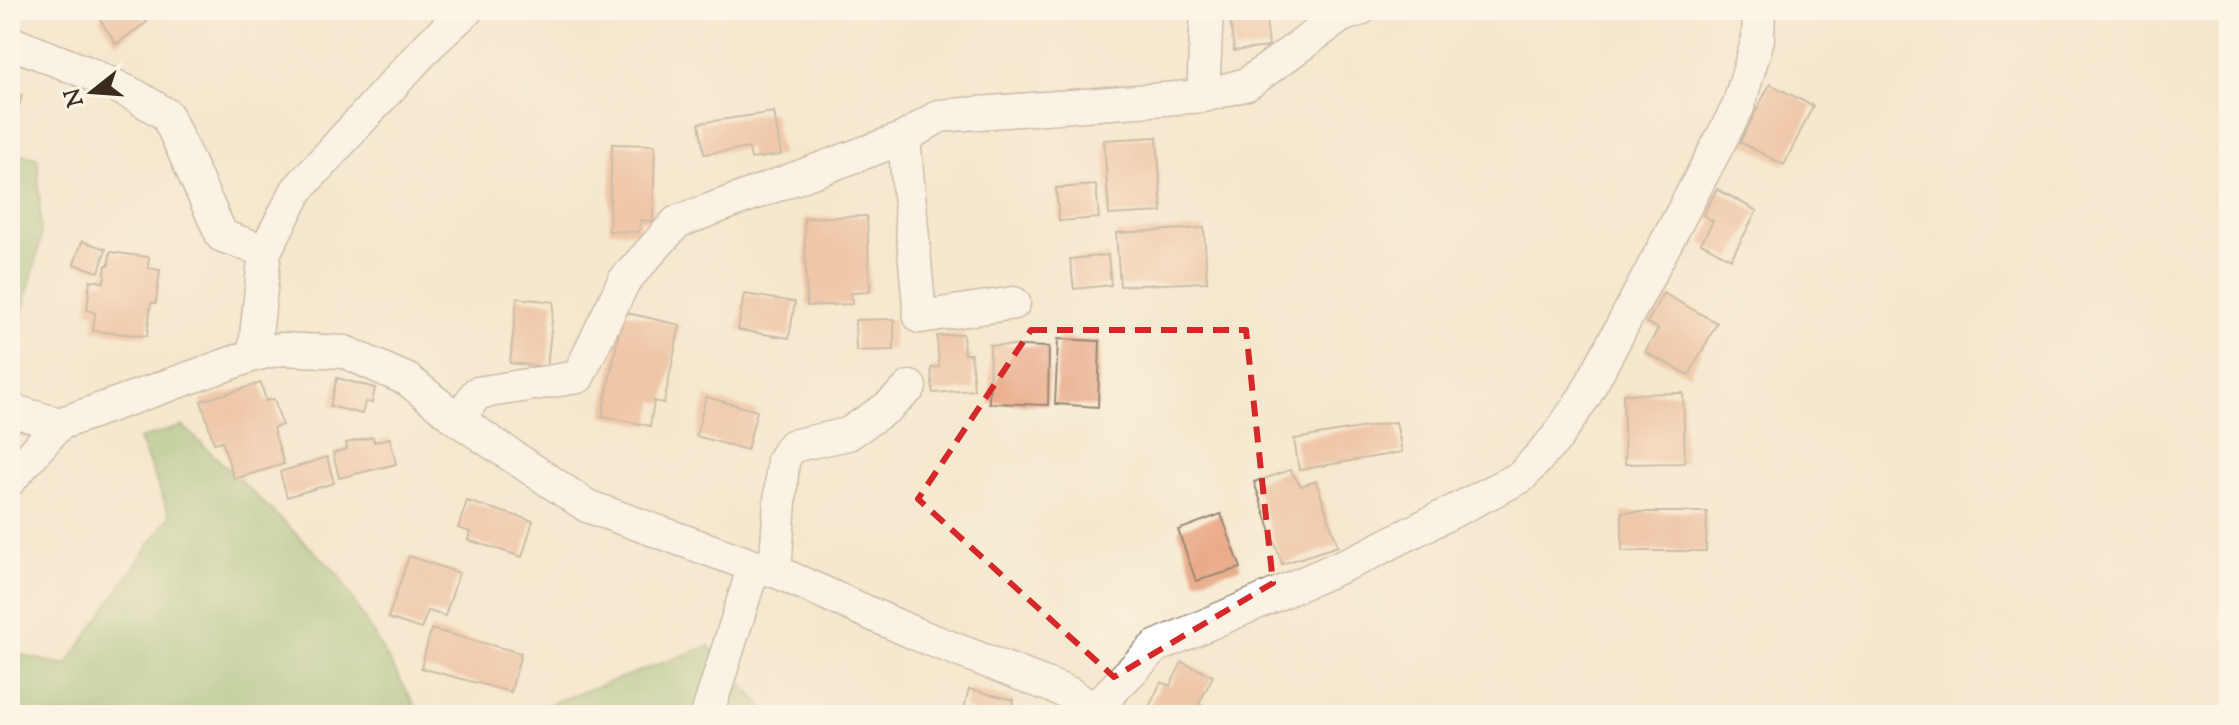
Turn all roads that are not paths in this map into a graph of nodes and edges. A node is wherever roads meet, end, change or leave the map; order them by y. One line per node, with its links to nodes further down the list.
1 (467, 10): 8 (street)
2 (1207, 10): 6 (street)
3 (1359, 10): 6 (street)
4 (1759, 10): 17 (street)
5 (10, 42): 8 (street)
6 (1203, 96): 7 (street)
7 (904, 138): 9 (street); 13 (street)
8 (265, 251): 10 (street)
9 (1014, 303)
10 (254, 355): 13 (street); 14 (street)
11 (910, 387): 16 (street)
12 (10, 410): 14 (street)
13 (458, 420): 16 (street)
14 (59, 424): 15 (street)
15 (10, 480)
16 (764, 569): 17 (street); 18 (street)
17 (1097, 712)
18 (707, 715)

